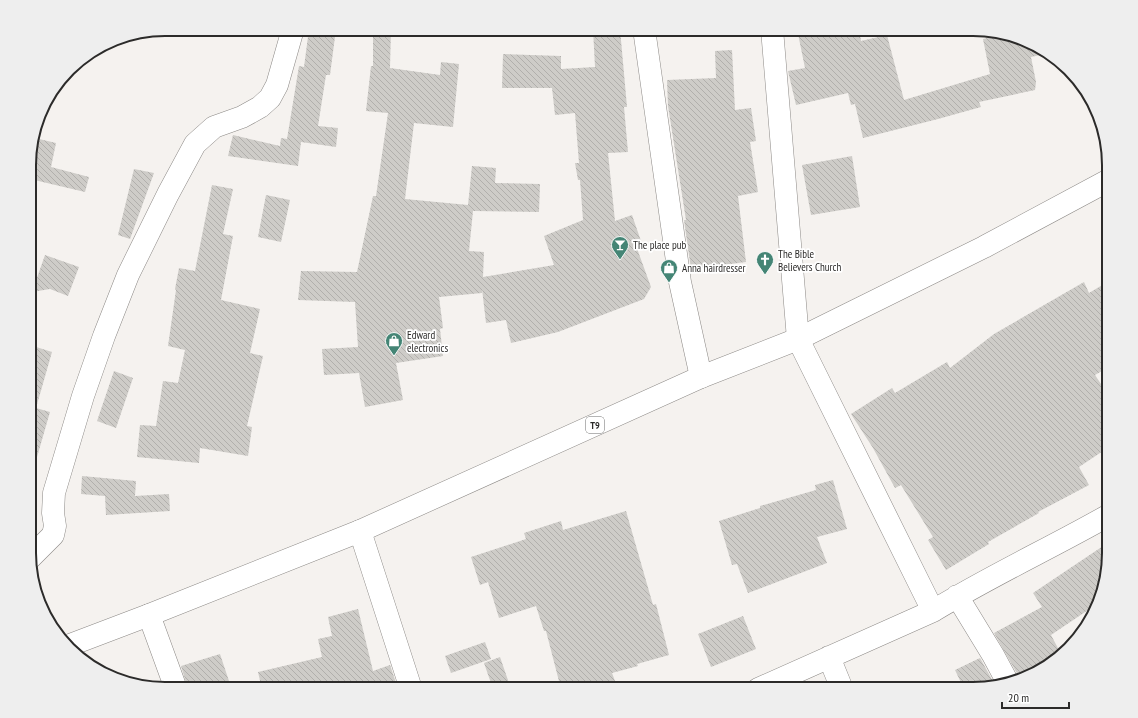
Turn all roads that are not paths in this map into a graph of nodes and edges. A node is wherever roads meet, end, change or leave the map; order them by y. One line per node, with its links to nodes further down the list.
1 (291, 36): 9 (main road)
2 (645, 36): 6 (main road)
3 (773, 36): 5 (main road)
4 (1102, 184): 5 (main road, T9)
5 (798, 339): 6 (main road, T9); 11 (main road)
6 (701, 377): 8 (main road, T9)
7 (1102, 519): 10 (main road)
8 (360, 531): 12 (main road, T9); 17 (main road)
9 (36, 552)
10 (957, 596): 11 (main road); 15 (main road)
11 (933, 611): 14 (main road)
12 (149, 615): 13 (main road, T9); 16 (main road)
13 (74, 644)
14 (829, 658): 18 (main road); 19 (main road)
15 (1005, 678)
16 (173, 682)
17 (409, 682)
18 (774, 682)
19 (839, 682)

